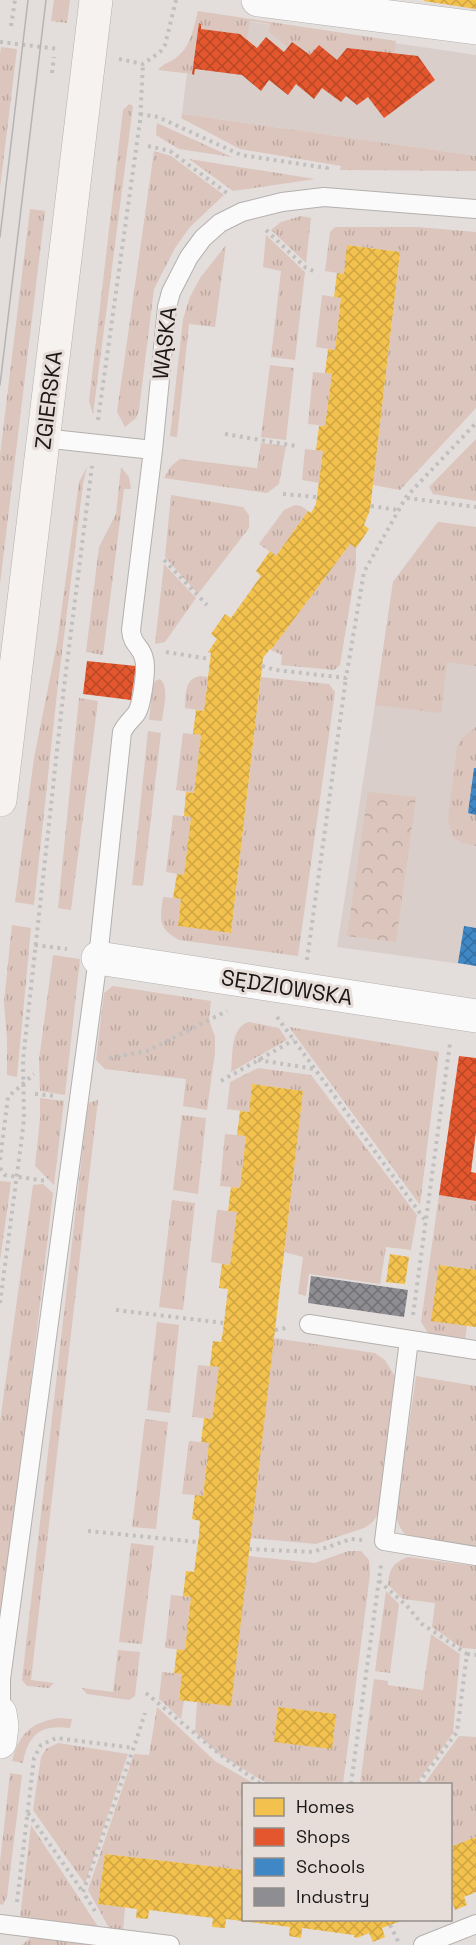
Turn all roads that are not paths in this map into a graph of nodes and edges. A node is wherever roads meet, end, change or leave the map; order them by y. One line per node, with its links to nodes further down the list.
1 (96, 0): 5 (main road, ZGIERSKA)
2 (258, 0): 3 (street)
3 (476, 28)
4 (476, 209): 6 (lane, WĄSKA)
5 (43, 438): 6 (lane); 7 (main road, ZGIERSKA)
6 (153, 450): 8 (lane, WĄSKA)
7 (0, 800)
8 (98, 958): 9 (street, SĘDZIOWSKA); 14 (lane, WĄSKA)
9 (465, 1015)
10 (309, 1324): 11 (lane)
11 (409, 1340): 12 (lane); 13 (lane)
12 (476, 1350)
13 (476, 1556)
14 (0, 1722)
15 (476, 1924): 18 (lane)
16 (7, 1925): 17 (lane)
17 (170, 1945)
18 (423, 1945)

